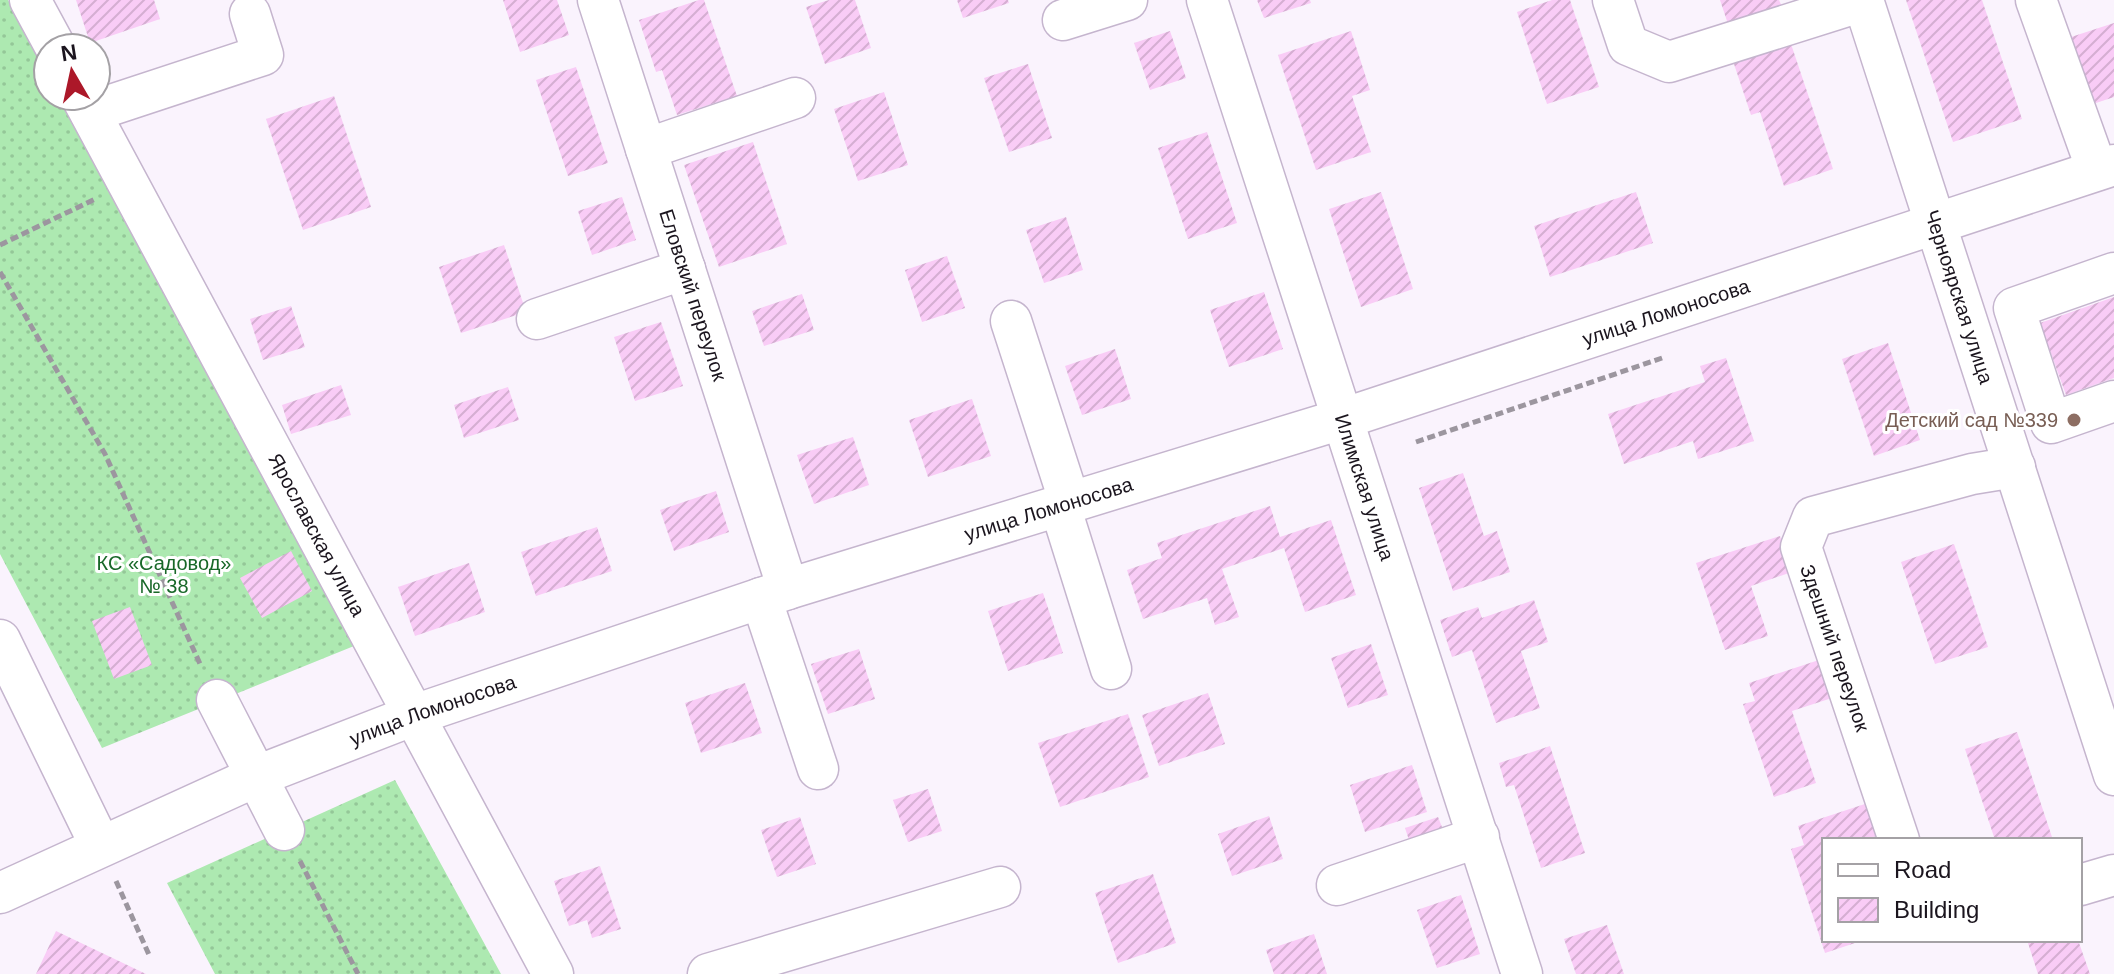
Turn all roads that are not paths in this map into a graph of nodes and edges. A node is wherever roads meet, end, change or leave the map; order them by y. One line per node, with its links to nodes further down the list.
1 (30, 0): 10 (street)
2 (598, 0): 14 (street, Еловский переулок)
3 (1127, 0): 9 (street)
4 (1207, 0): 22 (street, Илимская улица)
5 (1613, 0): 6 (street)
6 (1863, 1): 16 (street, Черноярская улица)
7 (2041, 1): 15 (street)
8 (250, 14): 11 (street)
9 (1063, 20)
10 (47, 32)
11 (112, 97)
12 (795, 98): 14 (street)
13 (90, 112): 30 (street, Ярославская улица)
14 (646, 149): 17 (street, Еловский переулок)
15 (2105, 168): 16 (street, улица Ломоносова)
16 (1935, 224): 22 (street, улица Ломоносова); 23 (street, Черноярская улица)
17 (685, 269): 19 (street); 25 (street, Еловский переулок)
18 (2114, 273): 21 (street)
19 (537, 319)
20 (1011, 321): 24 (street)
21 (2114, 401)
22 (1345, 418): 24 (street, улица Ломоносова); 35 (street, Илимская улица)
23 (2015, 467): 28 (street, Черноярская улица); 36 (street, Здешний переулок)
24 (1065, 505): 25 (street, улица Ломоносова); 27 (street)
25 (774, 594): 30 (street, улица Ломоносова); 31 (street, Еловский переулок)
26 (0, 640): 37 (street)
27 (1111, 669)
28 (2099, 677): 32 (street, Черноярская улица)
29 (217, 700): 33 (street)
30 (414, 715): 33 (street, улица Ломоносова); 43 (street, Ярославская улица)
31 (818, 769)
32 (2114, 775)
33 (257, 776): 34 (street); 37 (street, улица Ломоносова)
34 (284, 830)
35 (1479, 837): 40 (street); 45 (street, Илимская улица)
36 (1898, 838)
37 (100, 845): 42 (street, улица Ломоносова)
38 (2114, 875): 39 (street)
39 (2082, 884)
40 (1337, 885)
41 (1000, 887): 44 (street)
42 (0, 893)
43 (553, 974)
44 (708, 974)
45 (1522, 974)

